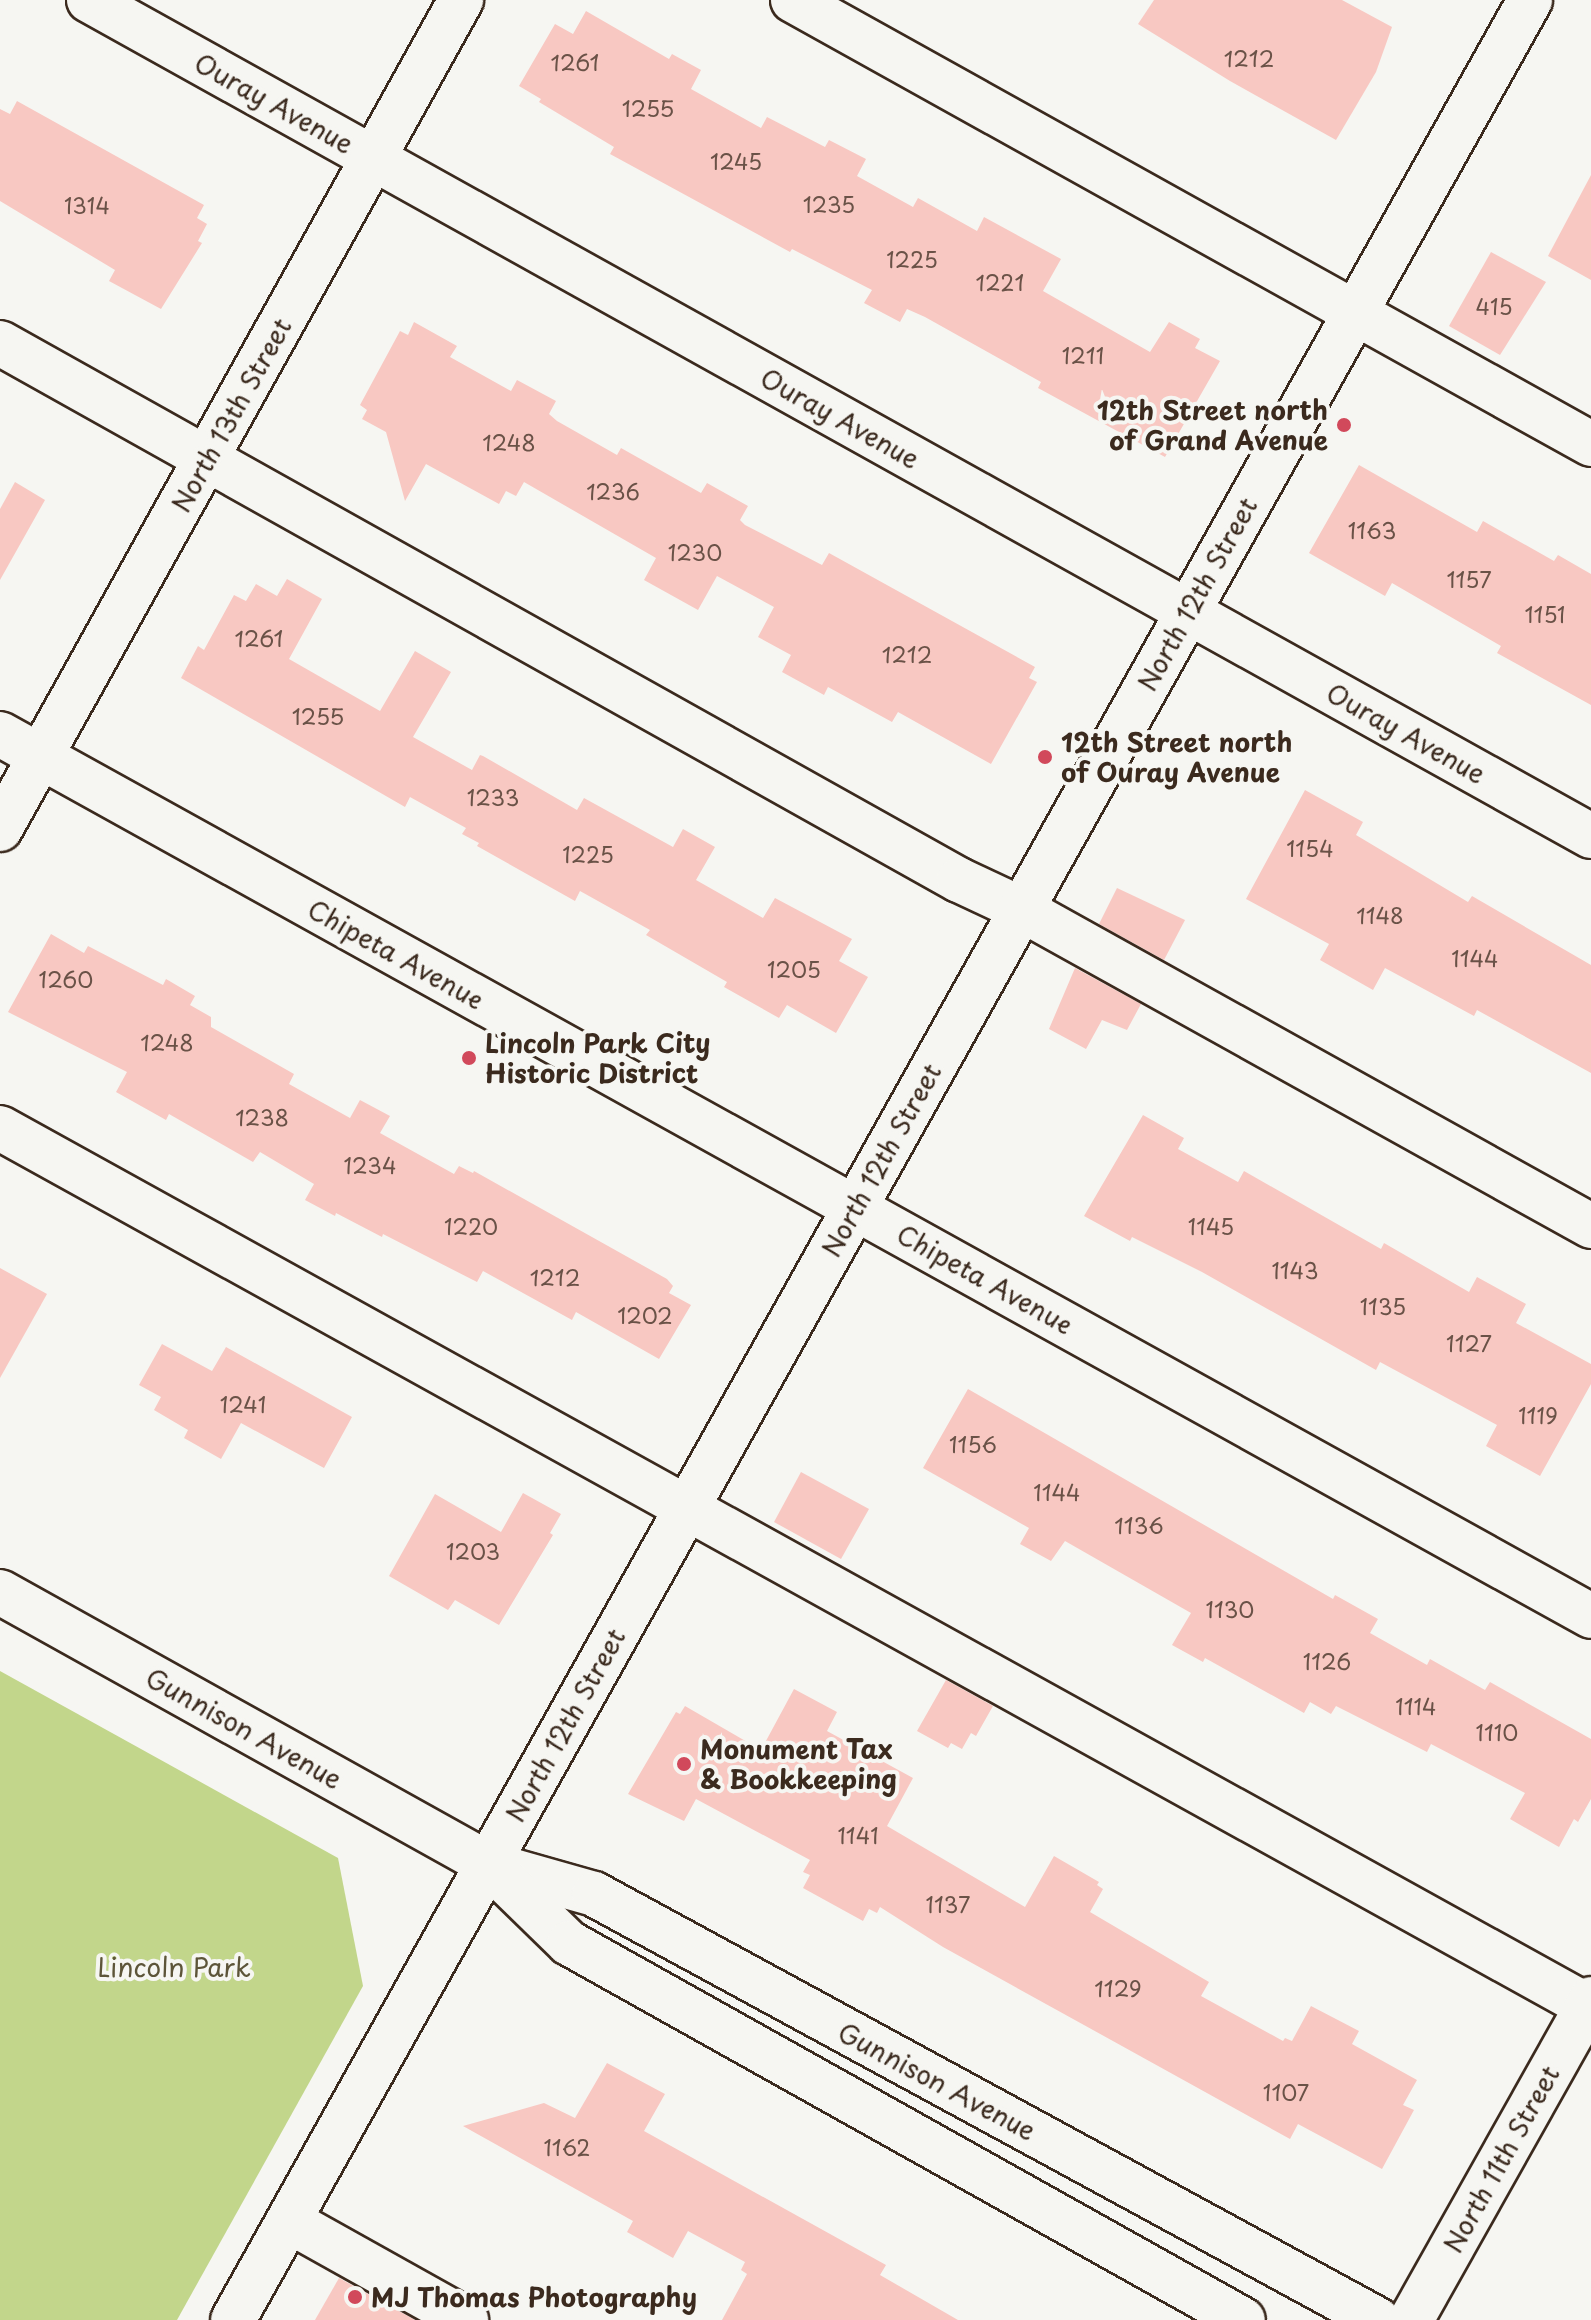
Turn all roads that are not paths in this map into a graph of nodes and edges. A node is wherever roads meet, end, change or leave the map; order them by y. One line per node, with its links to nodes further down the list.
1 (89, 0): 5 (street, Ouray Avenue)
2 (461, 0): 5 (street, North 13th Street)
3 (793, 0): 6 (street)
4 (1530, 0): 6 (street, North 12th Street)
5 (373, 158): 9 (street, North 13th Street); 10 (street, Ouray Avenue)
6 (1355, 313): 8 (street); 10 (street, North 12th Street)
7 (0, 343): 9 (street)
8 (1591, 444)
9 (206, 458): 12 (street, North 13th Street); 15 (street)
10 (1187, 611): 14 (street, Ouray Avenue); 15 (street, North 12th Street)
11 (0, 734): 12 (street, Chipeta Avenue)
12 (41, 756): 13 (street, North 13th Street); 17 (street, Chipeta Avenue)
13 (0, 829)
14 (1591, 836)
15 (1021, 909): 17 (street, North 12th Street); 18 (street)
16 (0, 1128): 19 (street)
17 (854, 1207): 19 (street, North 12th Street); 21 (street, Chipeta Avenue)
18 (1591, 1226)
19 (687, 1506): 22 (street, North 12th Street); 23 (street)
20 (0, 1592): 22 (street, Gunnison Avenue)
21 (1591, 1616)
22 (488, 1864): 24 (street, North 12th Street); 27 (street, Gunnison Avenue); 28 (street, Gunnison Avenue)
23 (1590, 2004): 29 (street, North 11th Street)
24 (289, 2221): 25 (street, North 12th Street); 26 (street)
25 (233, 2320)
26 (466, 2320)
27 (1243, 2320)
28 (1378, 2320)
29 (1411, 2320)

